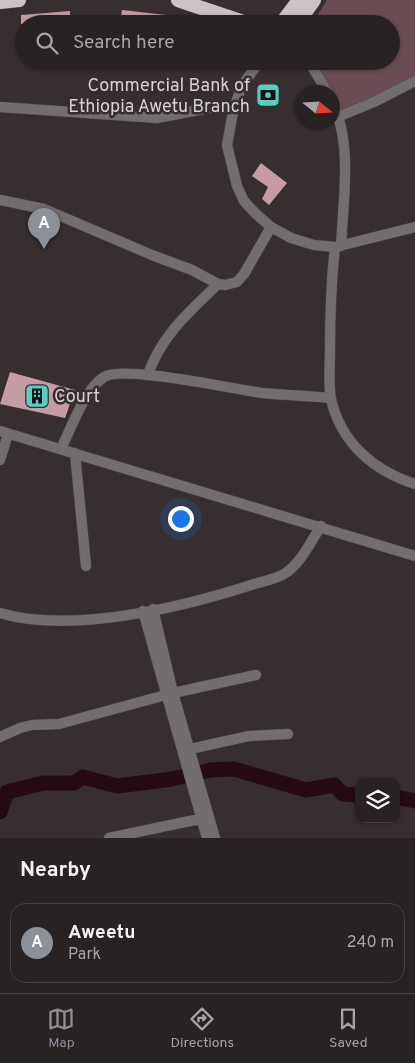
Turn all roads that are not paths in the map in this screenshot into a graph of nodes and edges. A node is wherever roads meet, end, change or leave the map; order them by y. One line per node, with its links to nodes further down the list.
1 (19, 0): 5 (highway)
2 (178, 0): 6 (highway)
3 (299, 0): 7 (highway)
4 (314, 0): 8 (highway)
5 (0, 2)
6 (222, 15)
7 (288, 15)
8 (303, 15)
9 (253, 70): 14 (street)
10 (314, 70): 12 (street)
11 (415, 81): 15 (street)
12 (323, 85)
13 (0, 107): 14 (street)
14 (234, 107): 18 (street)
15 (340, 116): 19 (street)
16 (0, 200): 20 (street)
17 (415, 226): 19 (street)
18 (271, 227): 19 (street); 20 (street)
19 (338, 247): 22 (street)
20 (218, 284): 21 (street)
21 (148, 374): 22 (street); 24 (street)
22 (331, 398): 27 (street)
23 (4, 432): 24 (street); 26 (street)
24 (61, 449): 25 (street)
25 (75, 453): 28 (street); 30 (street)
26 (0, 460)
27 (415, 484)
28 (321, 526): 29 (street); 31 (street)
29 (415, 556)
30 (86, 566)
31 (148, 610): 32 (street); 34 (street)
32 (0, 613)
33 (256, 675): 34 (street)
34 (169, 694): 36 (street); 37 (street); 38 (street)
35 (288, 734): 37 (street)
36 (0, 737)
37 (190, 749): 38 (street)
38 (206, 818): 39 (street); 40 (street); 41 (street)
39 (109, 838)
40 (207, 838)
41 (215, 838)

